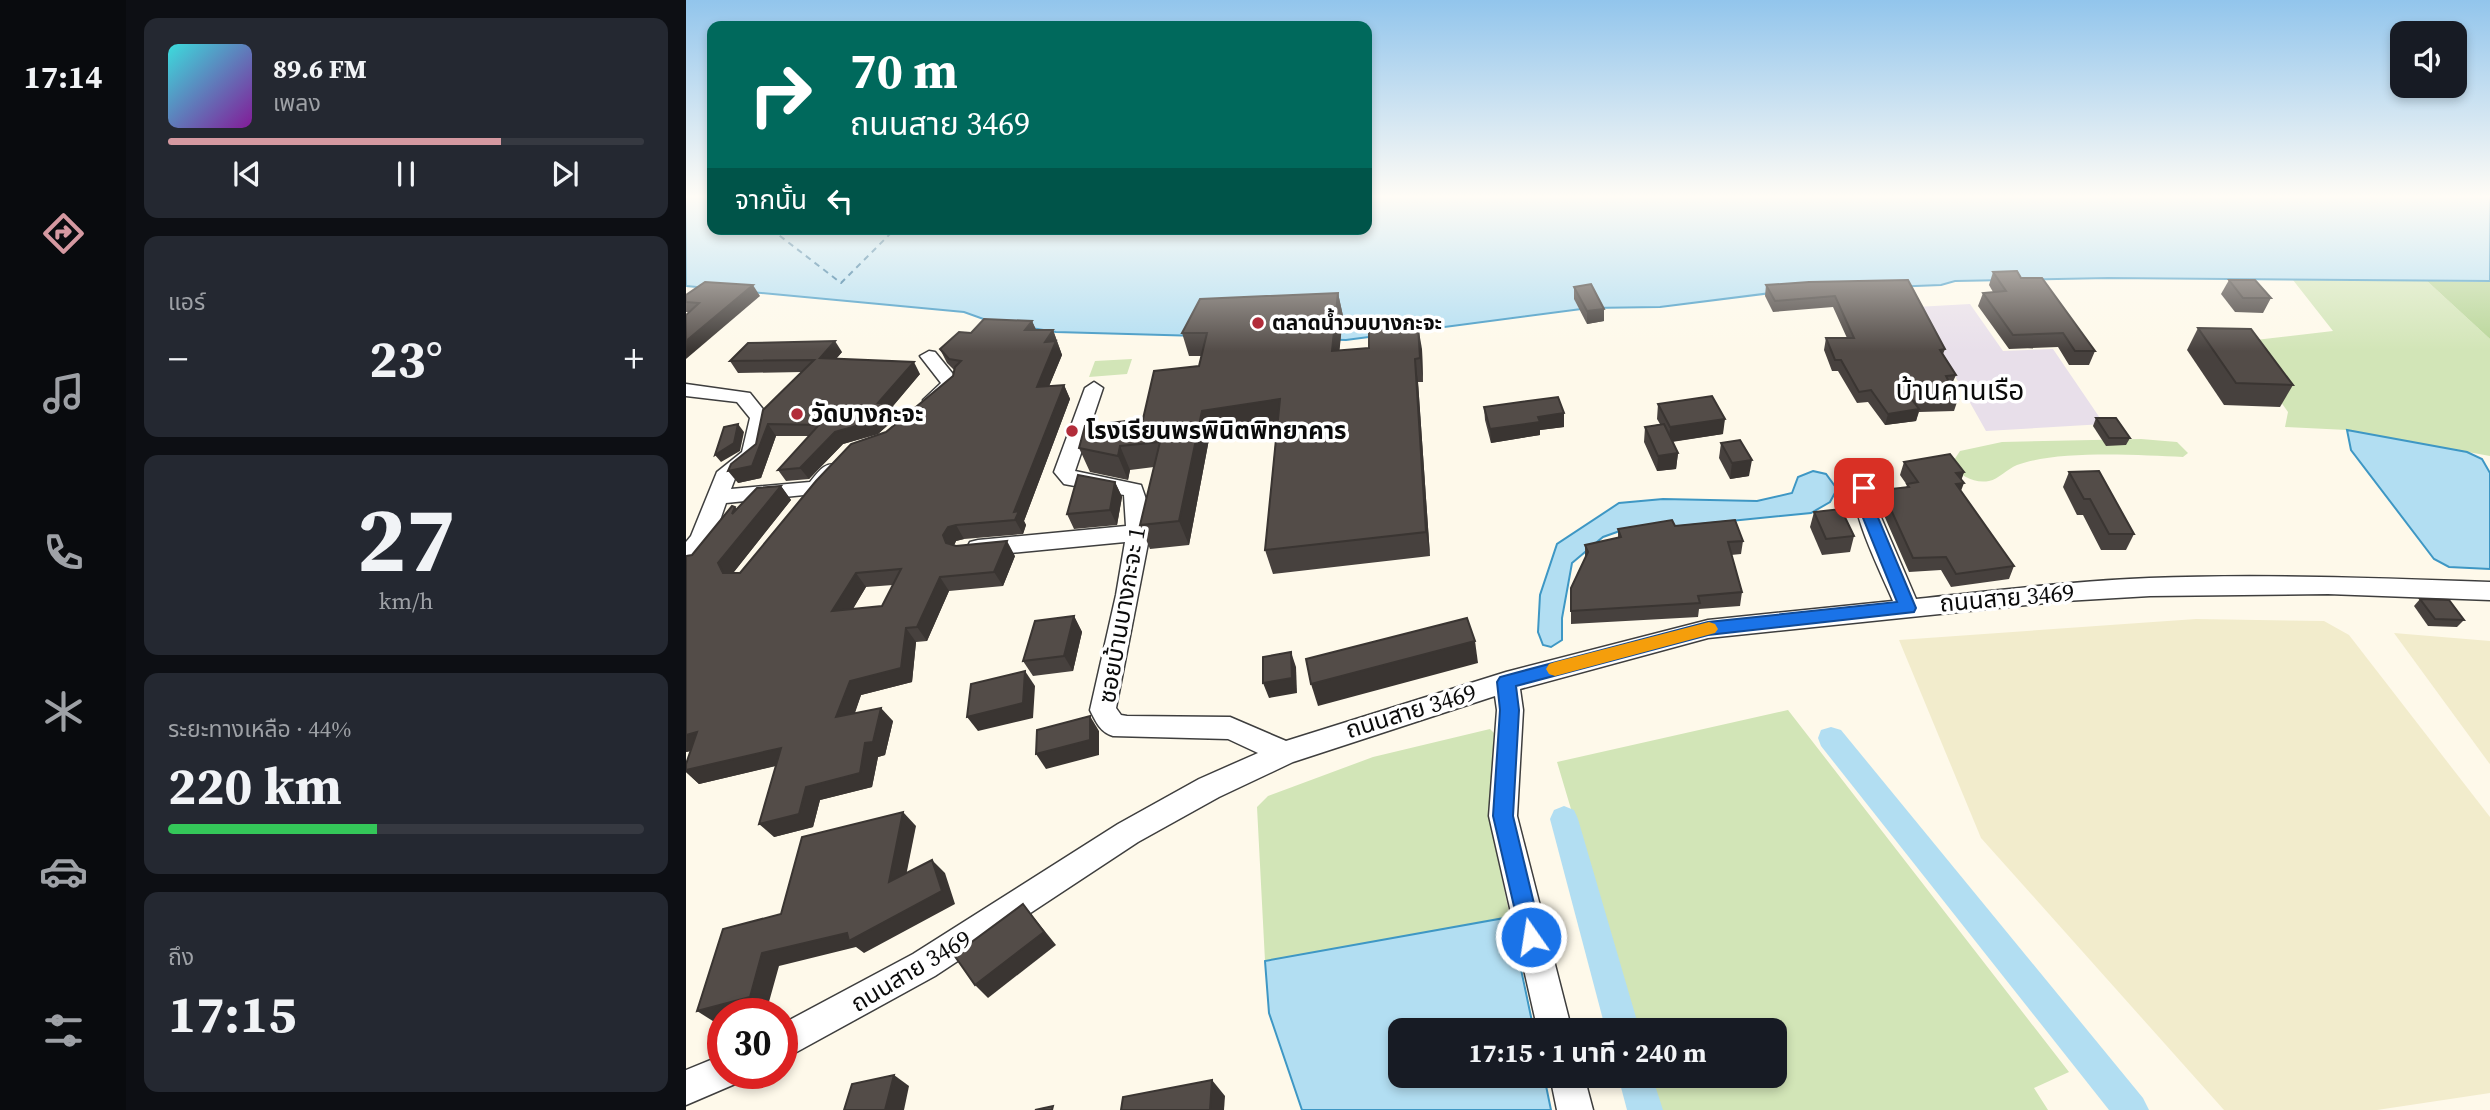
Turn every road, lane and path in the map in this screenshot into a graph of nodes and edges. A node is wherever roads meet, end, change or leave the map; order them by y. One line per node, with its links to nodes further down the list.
1 (929, 356): 4 (street)
2 (1094, 388): 10 (street, ซอยบ้านบางกะจะ 1)
3 (687, 390): 8 (street)
4 (914, 416)
5 (846, 455): 6 (street)
6 (816, 488): 8 (street); 9 (street)
7 (1864, 488): 14 (street)
8 (718, 496): 12 (street)
9 (800, 508)
10 (1139, 533): 11 (street); 16 (street, ซอยบ้านบางกะจะ 1)
11 (965, 550)
12 (686, 556)
13 (2490, 591): 14 (street, ถนนสาย 3469)
14 (1908, 608): 15 (street, ถนนสาย 3469)
15 (1506, 682): 16 (street, ถนนสาย 3469); 17 (street)
16 (1285, 753): 18 (street, ถนนสาย 3469)
17 (1552, 1018)
18 (798, 1034)
19 (707, 1079): 20 (street)
20 (686, 1088)
21 (1570, 1088): 22 (street)
22 (1575, 1110)

